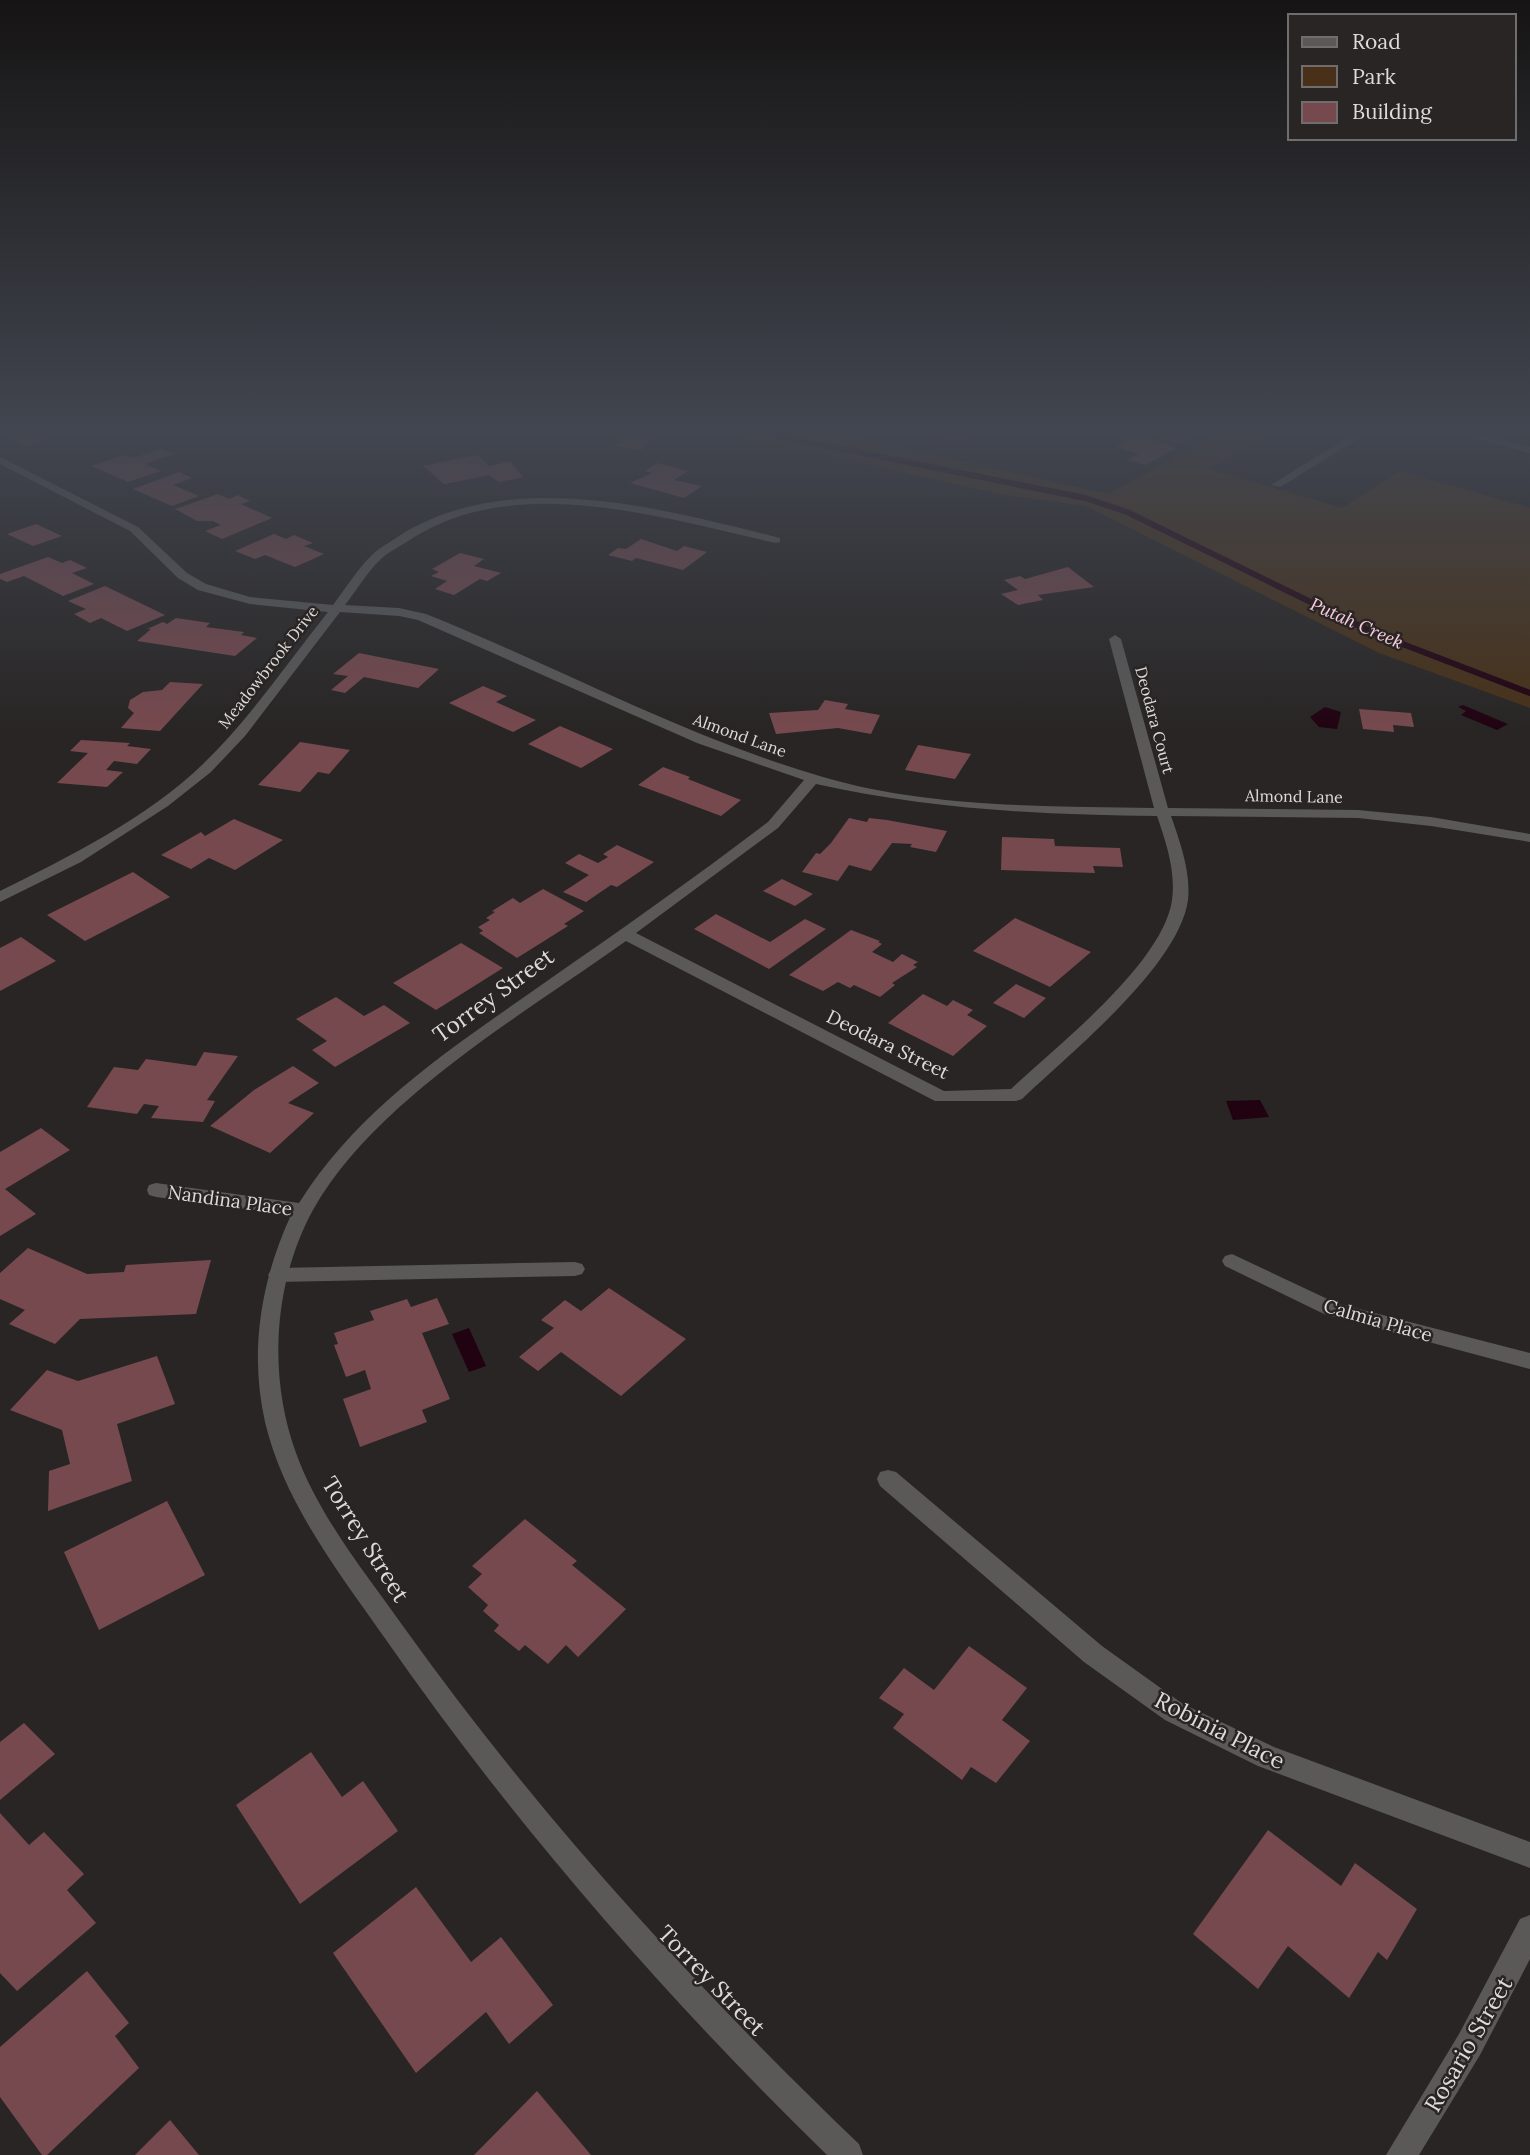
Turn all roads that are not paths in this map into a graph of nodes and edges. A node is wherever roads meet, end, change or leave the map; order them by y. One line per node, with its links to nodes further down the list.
1 (133, 530): 5 (street, Almond Lane)
2 (414, 530): 5 (street, Meadowbrook Drive)
3 (725, 530): 4 (street, Meadowbrook Drive)
4 (776, 540)
5 (338, 607): 7 (street, Almond Lane); 10 (street, Meadowbrook Drive)
6 (1115, 639): 8 (street, Deodara Court)
7 (813, 778): 8 (street, Almond Lane); 11 (street, Torrey Street)
8 (1162, 811): 9 (street, Almond Lane); 11 (street, Deodara Street)
9 (1530, 838)
10 (0, 897)
11 (625, 934): 13 (street, Torrey Street)
12 (156, 1190): 13 (street, Nandina Place)
13 (303, 1210): 16 (street, Torrey Street)
14 (1232, 1261): 17 (street, Calmia Place)
15 (575, 1269): 16 (street)
16 (278, 1275): 21 (street, Torrey Street)
17 (1530, 1362)
18 (888, 1479): 19 (street, Robinia Place)
19 (1530, 1855)
20 (1530, 1929): 22 (street, Rosario Street)
21 (848, 2155)
22 (1401, 2155)

